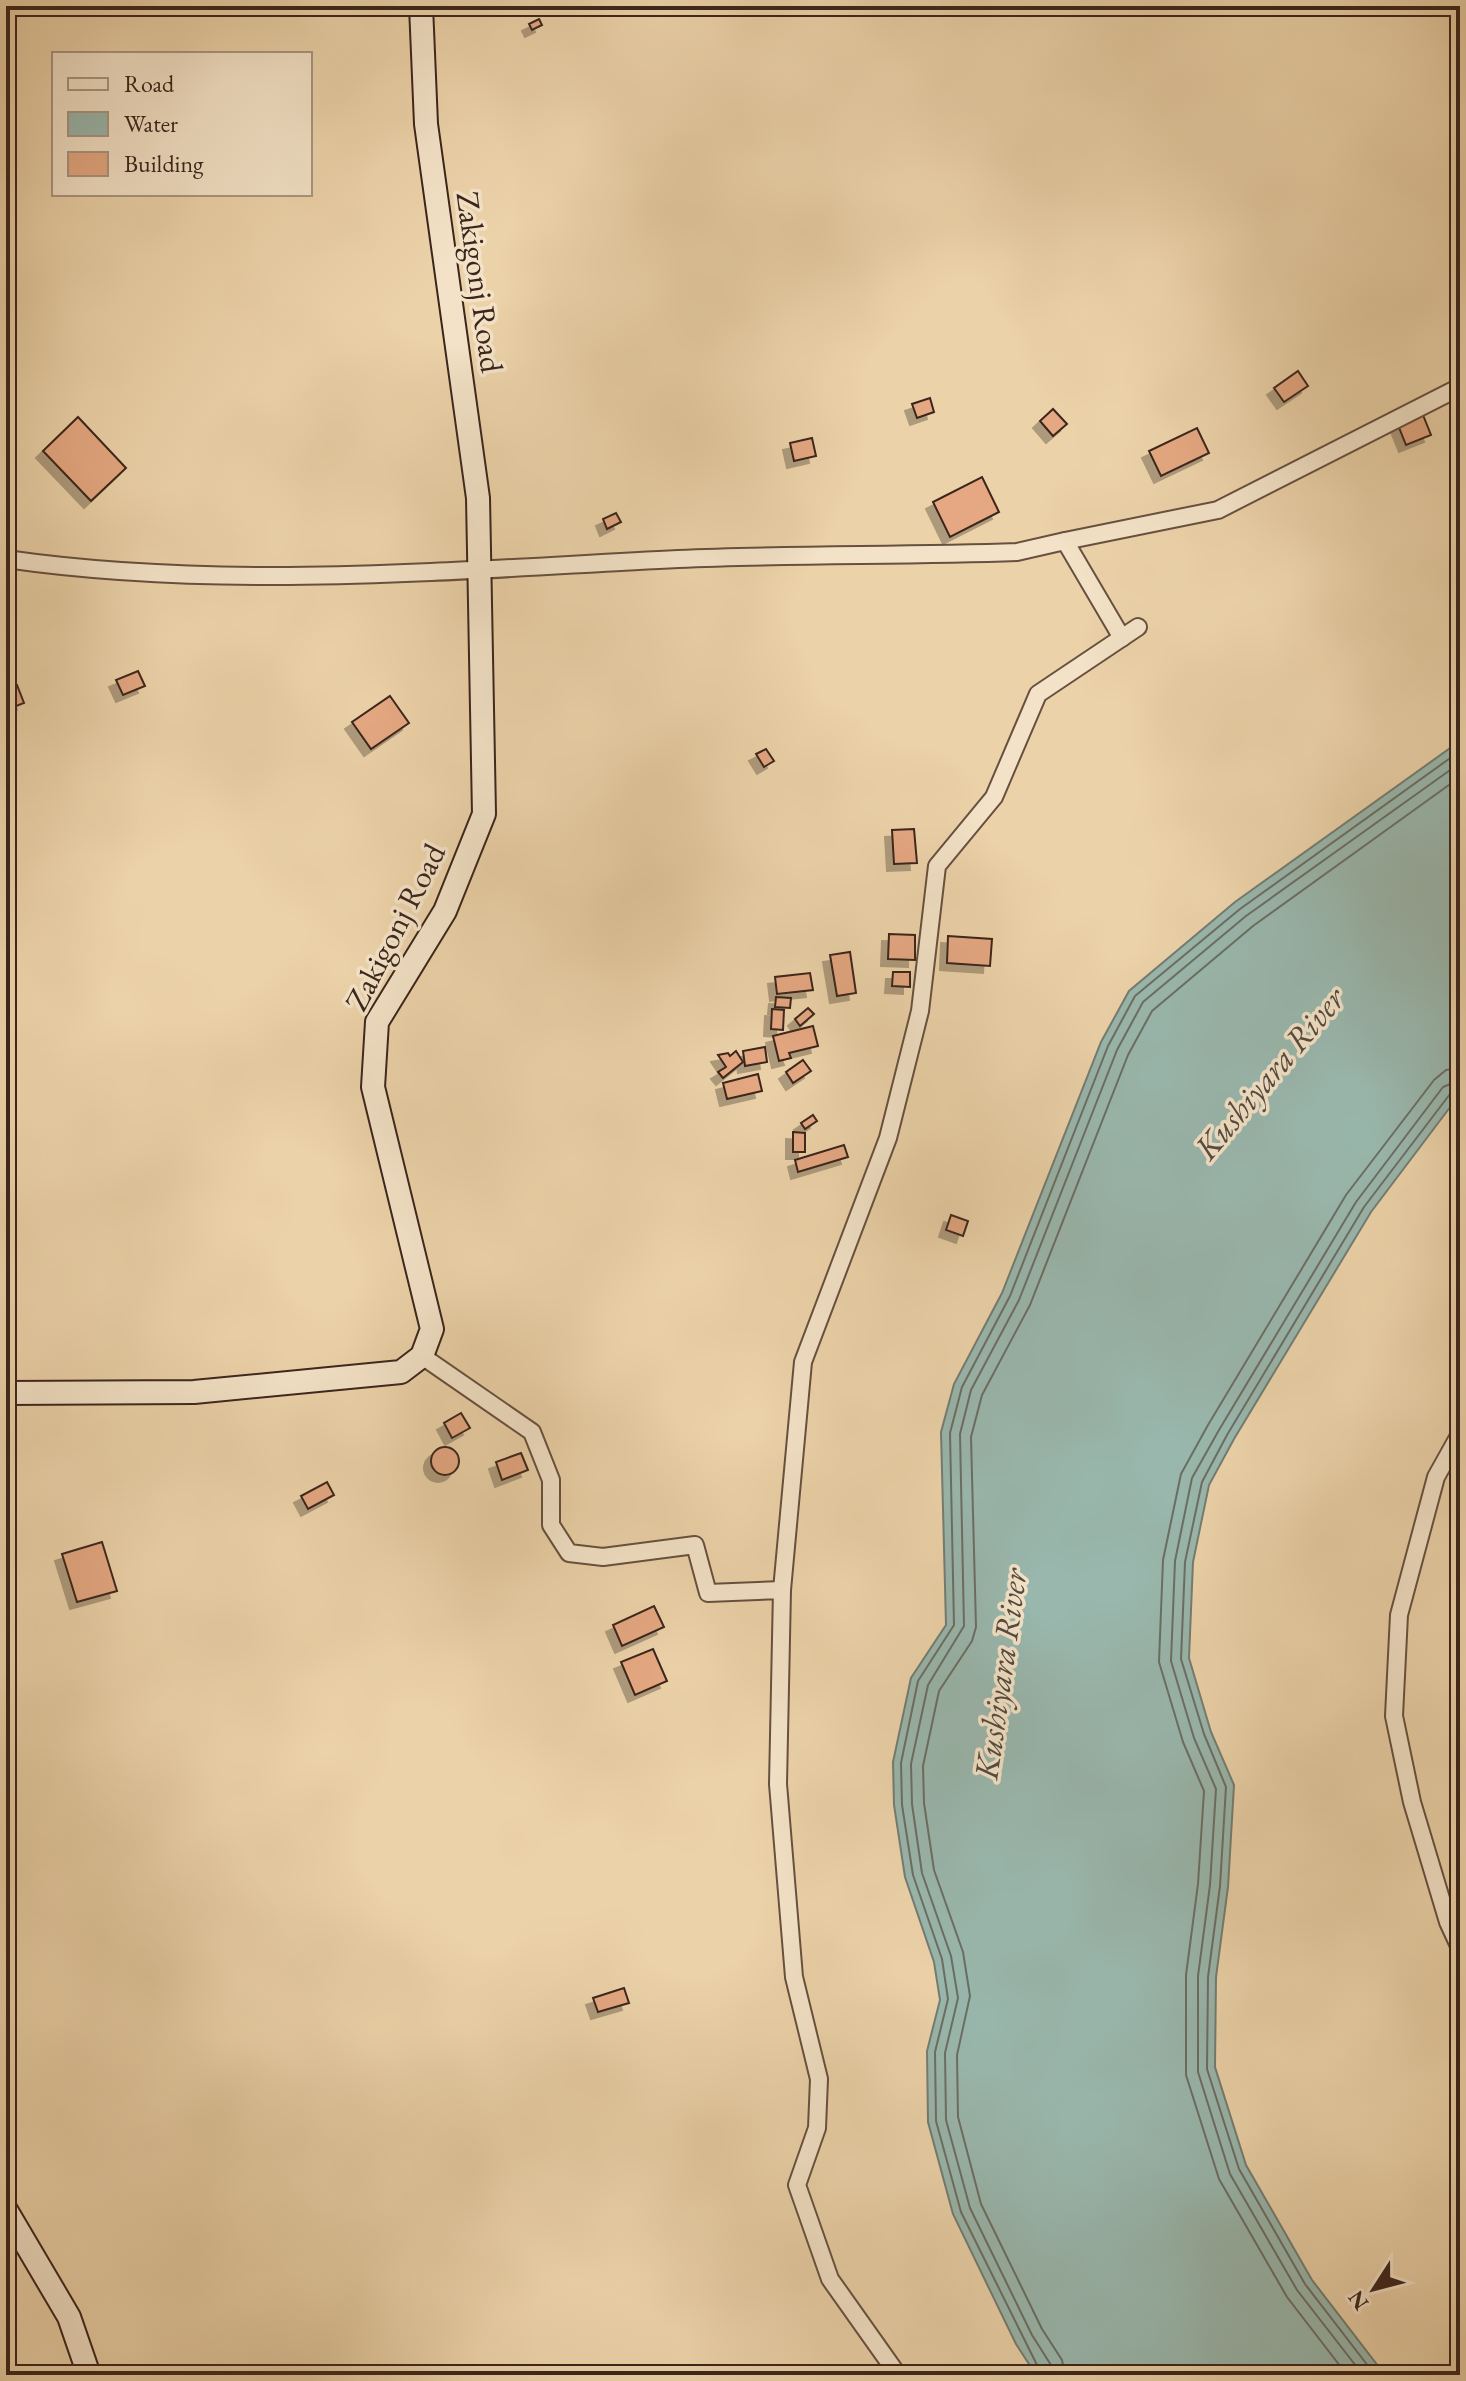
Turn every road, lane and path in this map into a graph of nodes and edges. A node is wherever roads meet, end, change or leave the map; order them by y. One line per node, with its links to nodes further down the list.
1 (421, 6): 5 (main road, Zakigonj Road)
2 (1460, 387): 3 (street)
3 (1065, 541): 5 (street); 7 (street)
4 (6, 559): 5 (street)
5 (480, 570): 8 (main road, Zakigonj Road)
6 (1138, 627): 7 (street)
7 (1122, 638): 11 (street)
8 (422, 1356): 9 (main road); 11 (street)
9 (6, 1393)
10 (1460, 1434): 12 (street)
11 (782, 1590): 15 (street)
12 (1460, 1948)
13 (6, 2210): 14 (main road)
14 (89, 2375)
15 (898, 2375)

